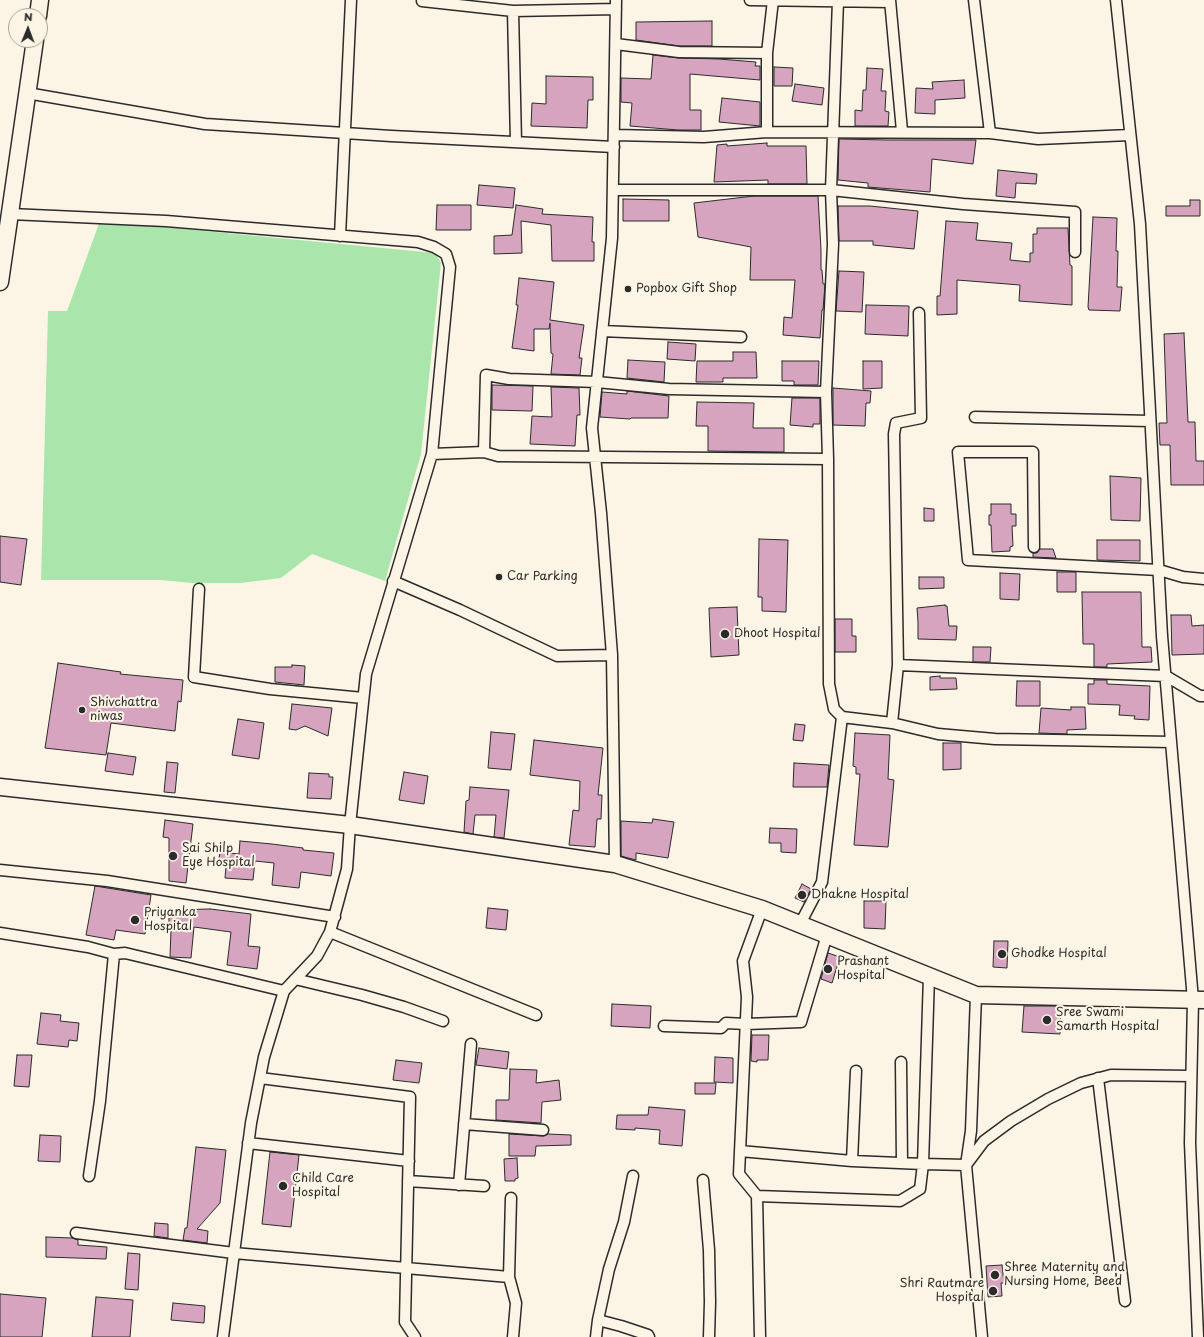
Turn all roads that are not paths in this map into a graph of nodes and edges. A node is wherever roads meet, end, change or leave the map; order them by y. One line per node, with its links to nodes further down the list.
1 (351, 0): 17 (street)
2 (750, 0): 3 (street)
3 (773, 0): 7 (street); 13 (street)
4 (974, 0): 19 (street)
5 (1116, 0): 21 (street)
6 (422, 1): 10 (street)
7 (838, 1): 8 (street); 18 (street)
8 (890, 1): 15 (street)
9 (616, 4): 10 (street); 11 (street)
10 (513, 12): 22 (street)
11 (616, 44): 13 (street); 20 (street)
12 (34, 48): 14 (main road)
13 (767, 53): 16 (street)
14 (27, 93): 17 (street); 26 (main road)
15 (902, 131): 18 (street); 19 (street)
16 (767, 132): 18 (street); 20 (street)
17 (345, 133): 22 (street); 27 (street)
18 (833, 133): 25 (street)
19 (990, 133): 21 (street)
20 (614, 135): 23 (street)
21 (1130, 135): 36 (street)
22 (516, 142): 23 (street)
23 (614, 147): 24 (street)
24 (613, 190): 25 (street); 31 (street)
25 (831, 190): 28 (street); 34 (street)
26 (10, 214): 27 (street); 29 (main road)
27 (340, 236): 38 (street)
28 (1075, 252)
29 (0, 282)
30 (919, 313): 47 (street)
31 (602, 331): 32 (street); 33 (street)
32 (741, 337)
33 (597, 382): 34 (street); 37 (street); 39 (street)
34 (826, 392): 40 (street)
35 (975, 417): 36 (street)
36 (1150, 421): 42 (street)
37 (484, 452): 38 (street); 39 (street)
38 (432, 454): 44 (street)
39 (595, 456): 40 (street); 46 (street)
40 (828, 459): 51 (street)
41 (1034, 547): 42 (street)
42 (1159, 570): 43 (street); 48 (street)
43 (1204, 579)
44 (393, 581): 46 (street); 50 (street)
45 (199, 589): 50 (street)
46 (612, 655): 56 (street)
47 (898, 665): 48 (street); 52 (street)
48 (1166, 676): 49 (street); 53 (street)
49 (1204, 696)
50 (363, 698): 55 (street)
51 (842, 717): 52 (street); 60 (street)
52 (892, 724): 53 (street)
53 (1171, 742): 69 (street)
54 (0, 787): 55 (main road)
55 (350, 825): 56 (main road); 59 (street)
56 (615, 864): 58 (main road)
57 (0, 870): 59 (street)
58 (762, 909): 60 (main road); 72 (street)
59 (334, 917): 61 (street)
60 (800, 924): 63 (main road)
61 (330, 932): 66 (street); 70 (street)
62 (0, 933): 64 (street)
63 (827, 935): 65 (main road); 72 (street)
64 (114, 954): 67 (street); 89 (street)
65 (930, 976): 68 (main road); 87 (street)
66 (295, 979): 67 (street); 71 (street)
67 (284, 991): 78 (street)
68 (976, 995): 69 (main road); 88 (street)
69 (1199, 1000): 77 (street)
70 (536, 1015)
71 (443, 1021)
72 (746, 1024): 73 (street); 83 (street)
73 (664, 1026)
74 (471, 1044): 80 (street)
75 (901, 1062): 86 (street)
76 (856, 1071): 85 (street)
77 (1191, 1076): 79 (street); 103 (street)
78 (260, 1078): 82 (street); 84 (street)
79 (1098, 1078): 88 (street); 101 (street)
80 (464, 1124): 81 (street); 93 (street)
81 (544, 1130)
82 (248, 1144): 84 (street); 98 (street)
83 (740, 1151): 85 (street); 95 (street)
84 (409, 1161): 92 (street)
85 (852, 1161): 86 (street)
86 (902, 1163): 87 (street)
87 (923, 1164): 88 (street); 95 (street)
88 (966, 1165): 111 (street)
89 (89, 1176)
90 (633, 1176): 102 (street)
91 (703, 1180): 109 (street)
92 (408, 1181): 93 (street); 99 (street)
93 (459, 1185): 94 (street)
94 (484, 1186)
95 (757, 1196): 110 (street)
96 (511, 1198): 100 (street)
97 (76, 1233): 98 (street)
98 (234, 1253): 99 (street); 104 (street)
99 (407, 1267): 100 (street); 105 (street)
100 (509, 1277): 106 (street)
101 (1125, 1301)
102 (598, 1320): 107 (street); 108 (street)
103 (1200, 1332)
104 (223, 1337)
105 (415, 1337)
106 (513, 1337)
107 (596, 1337)
108 (649, 1337)
109 (709, 1337)
110 (760, 1337)
111 (982, 1337)

